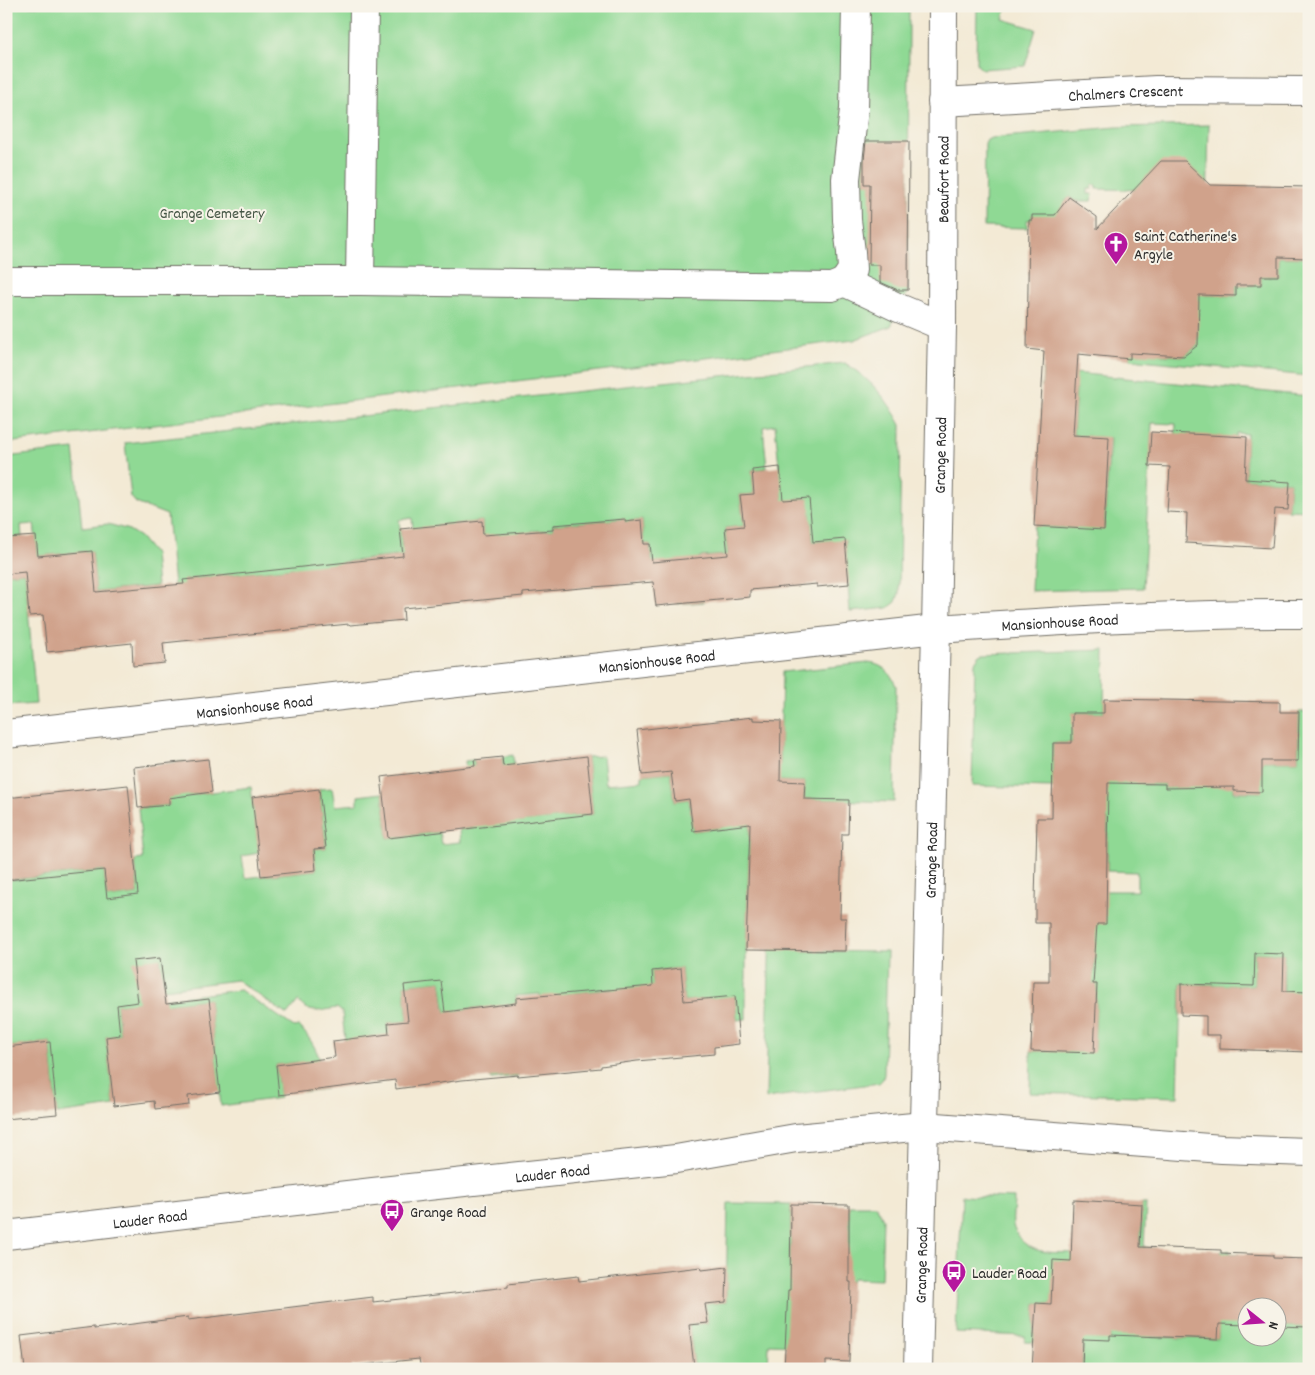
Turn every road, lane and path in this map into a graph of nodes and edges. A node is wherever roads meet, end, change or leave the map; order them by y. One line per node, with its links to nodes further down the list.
1 (364, 6): 7 (street)
2 (856, 6): 8 (street)
3 (943, 6): 5 (street, Beaufort Road)
4 (1309, 91): 5 (street, Chalmers Crescent)
5 (942, 102): 9 (street, Beaufort Road)
6 (6, 281): 7 (street)
7 (360, 281): 8 (street)
8 (844, 282): 9 (street)
9 (942, 326): 10 (street, Beaufort Road)
10 (941, 353): 12 (street, Grange Road)
11 (1309, 614): 12 (street, Mansionhouse Road)
12 (936, 629): 13 (street, Mansionhouse Road); 14 (street, Grange Road)
13 (6, 734)
14 (924, 1126): 15 (street, Lauder Road); 16 (street, Lauder Road); 17 (street, Grange Road)
15 (1309, 1152)
16 (6, 1235)
17 (918, 1369)

